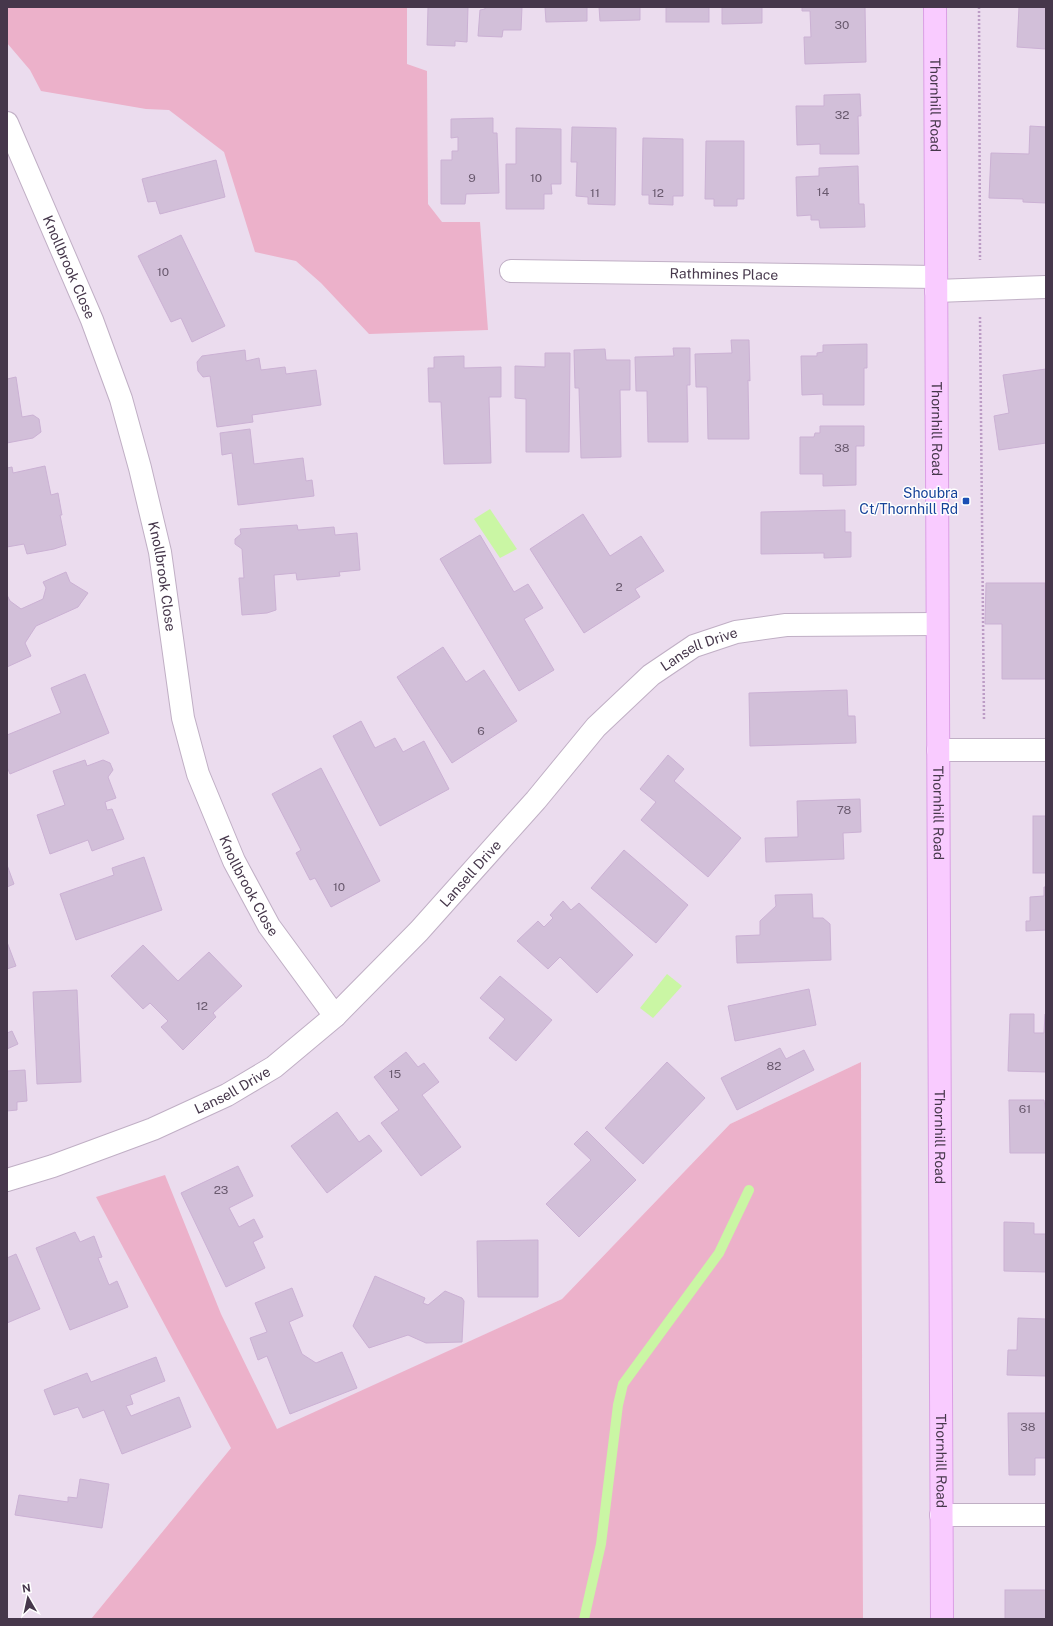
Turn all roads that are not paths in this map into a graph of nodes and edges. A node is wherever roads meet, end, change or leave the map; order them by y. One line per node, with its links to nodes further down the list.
1 (935, 7): 4 (street, Thornhill Road)
2 (7, 123): 9 (street, Knollbrook Close)
3 (512, 271): 4 (street, Rathmines Place)
4 (936, 284): 5 (street, Rathmines Place); 6 (street, Thornhill Road)
5 (1046, 287)
6 (937, 624): 7 (street, Thornhill Road); 9 (street, Lansell Drive)
7 (938, 750): 8 (street); 11 (street, Thornhill Road)
8 (1046, 750)
9 (335, 1016): 10 (street, Lansell Drive)
10 (7, 1180)
11 (941, 1515): 12 (street); 13 (street, Thornhill Road)
12 (1046, 1515)
13 (942, 1619)

